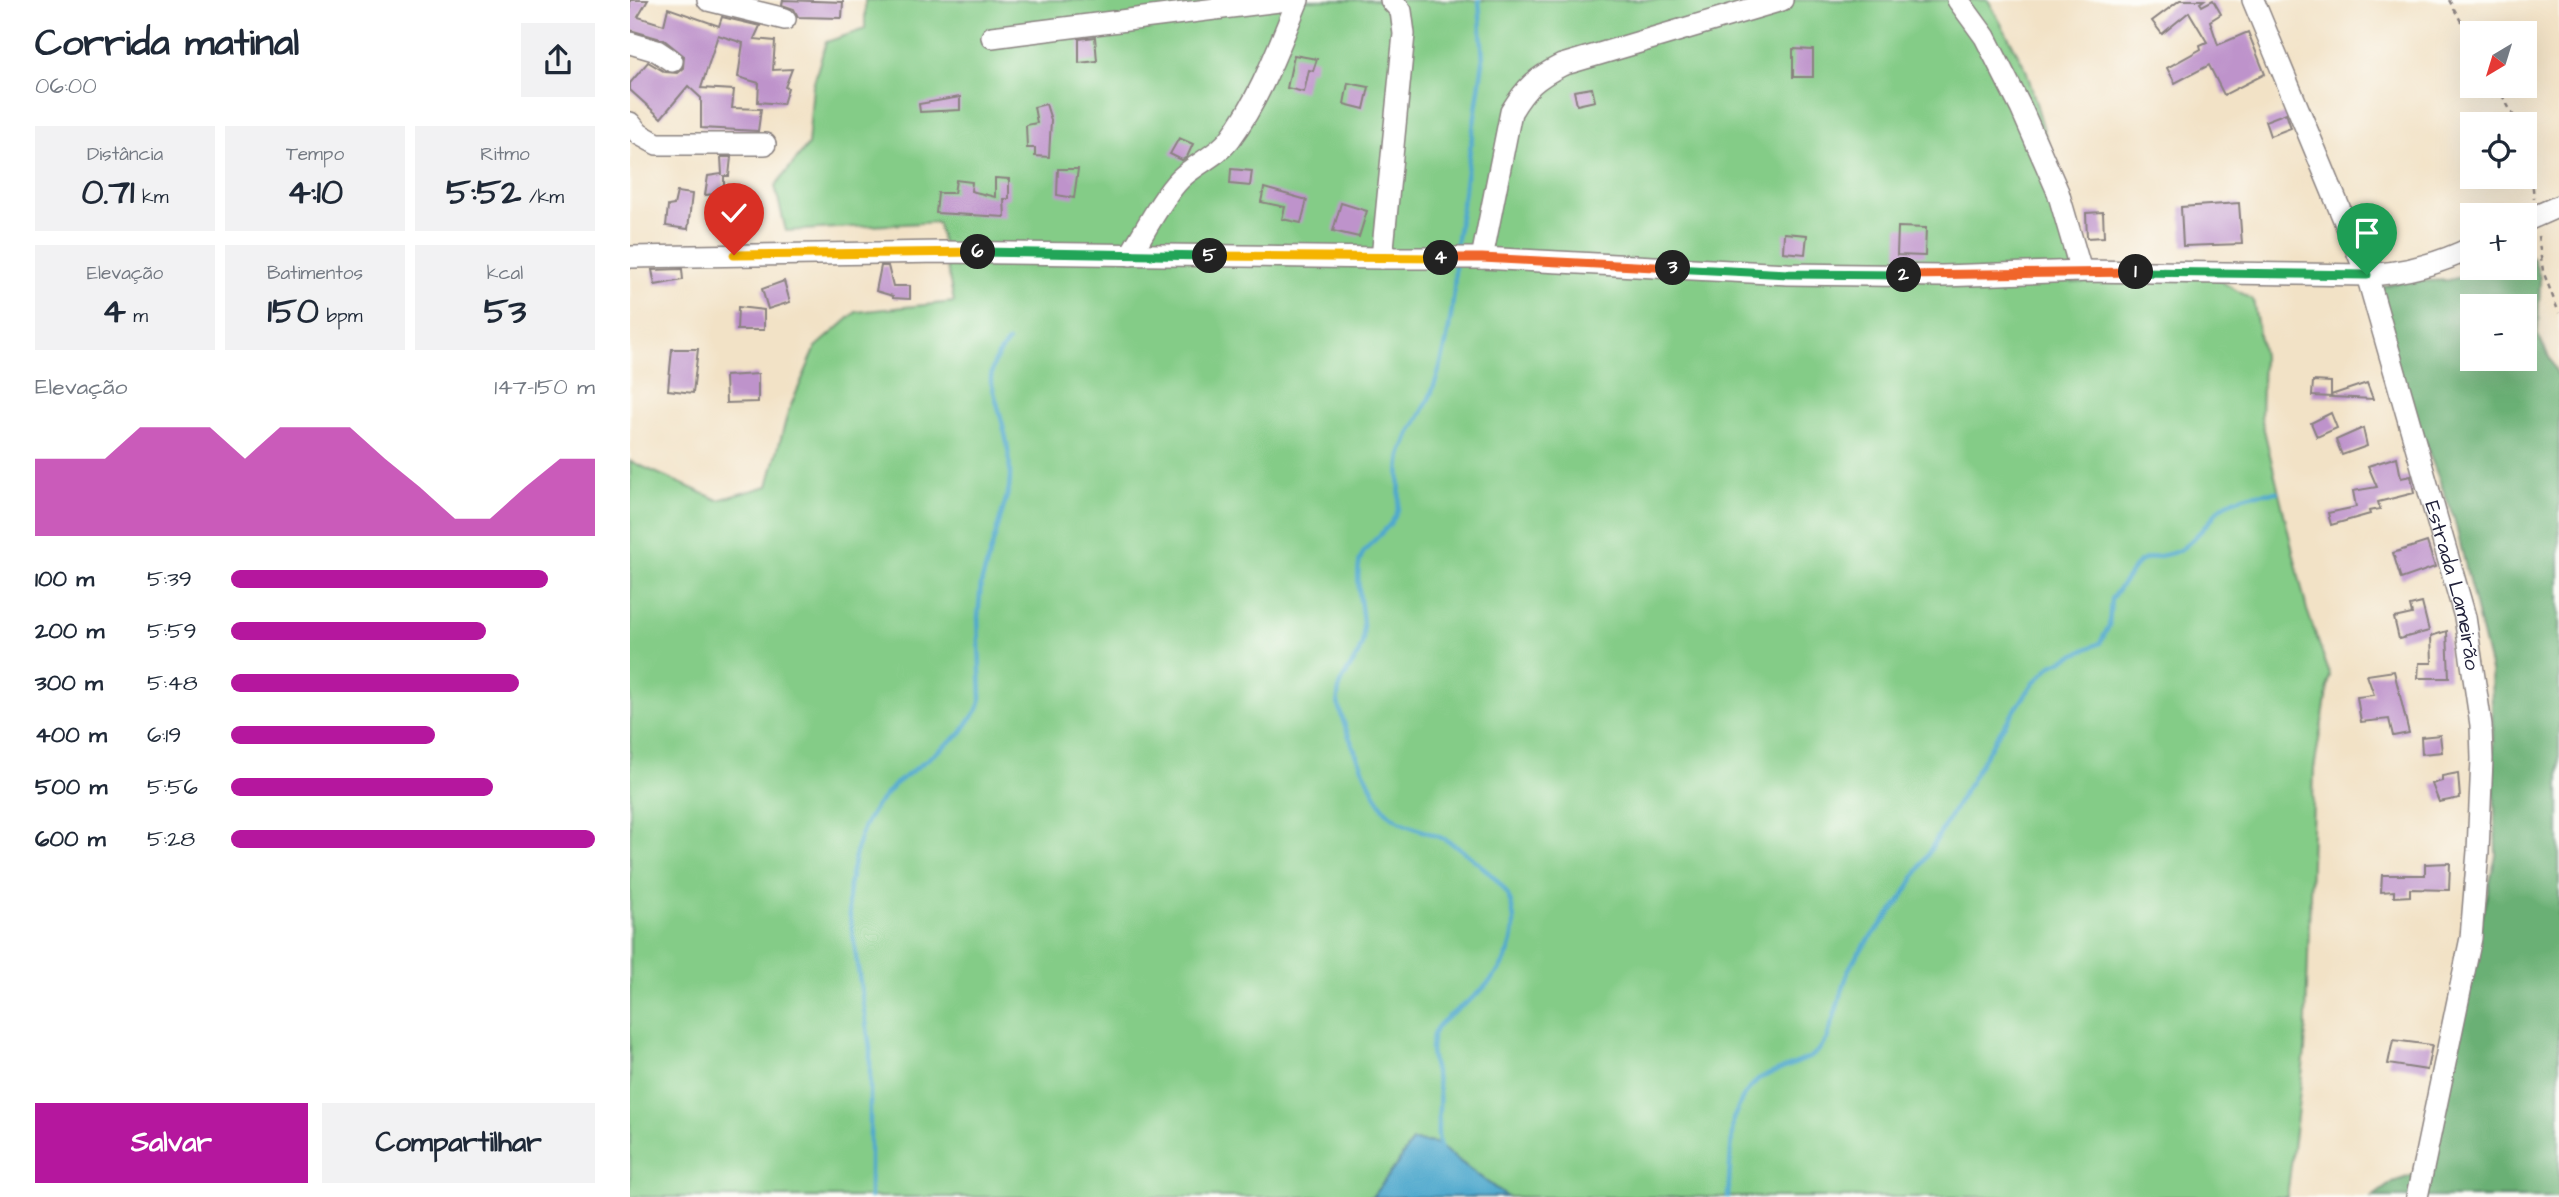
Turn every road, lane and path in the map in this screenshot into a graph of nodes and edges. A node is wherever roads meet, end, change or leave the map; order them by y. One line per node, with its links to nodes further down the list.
1 (709, 0): 9 (street)
2 (1287, 0): 11 (street)
3 (1298, 0): 19 (street)
4 (1391, 0): 21 (street)
5 (1782, 0): 22 (street)
6 (1958, 0): 23 (street)
7 (2253, 0): 24 (street, Estrada Lameirão)
8 (2449, 0): 10 (path)
9 (785, 19)
10 (2461, 21)
11 (992, 37)
12 (630, 43): 13 (street)
13 (672, 61)
14 (630, 123): 15 (street)
15 (765, 144)
16 (2559, 206): 17 (street)
17 (2537, 216)
18 (2460, 254): 24 (street)
19 (1130, 255): 20 (street); 21 (street)
20 (630, 257)
21 (1382, 258): 22 (street)
22 (1482, 258): 23 (street)
23 (2081, 271): 24 (street)
24 (2367, 275): 25 (street, Estrada Lameirão)
25 (2417, 1197)

